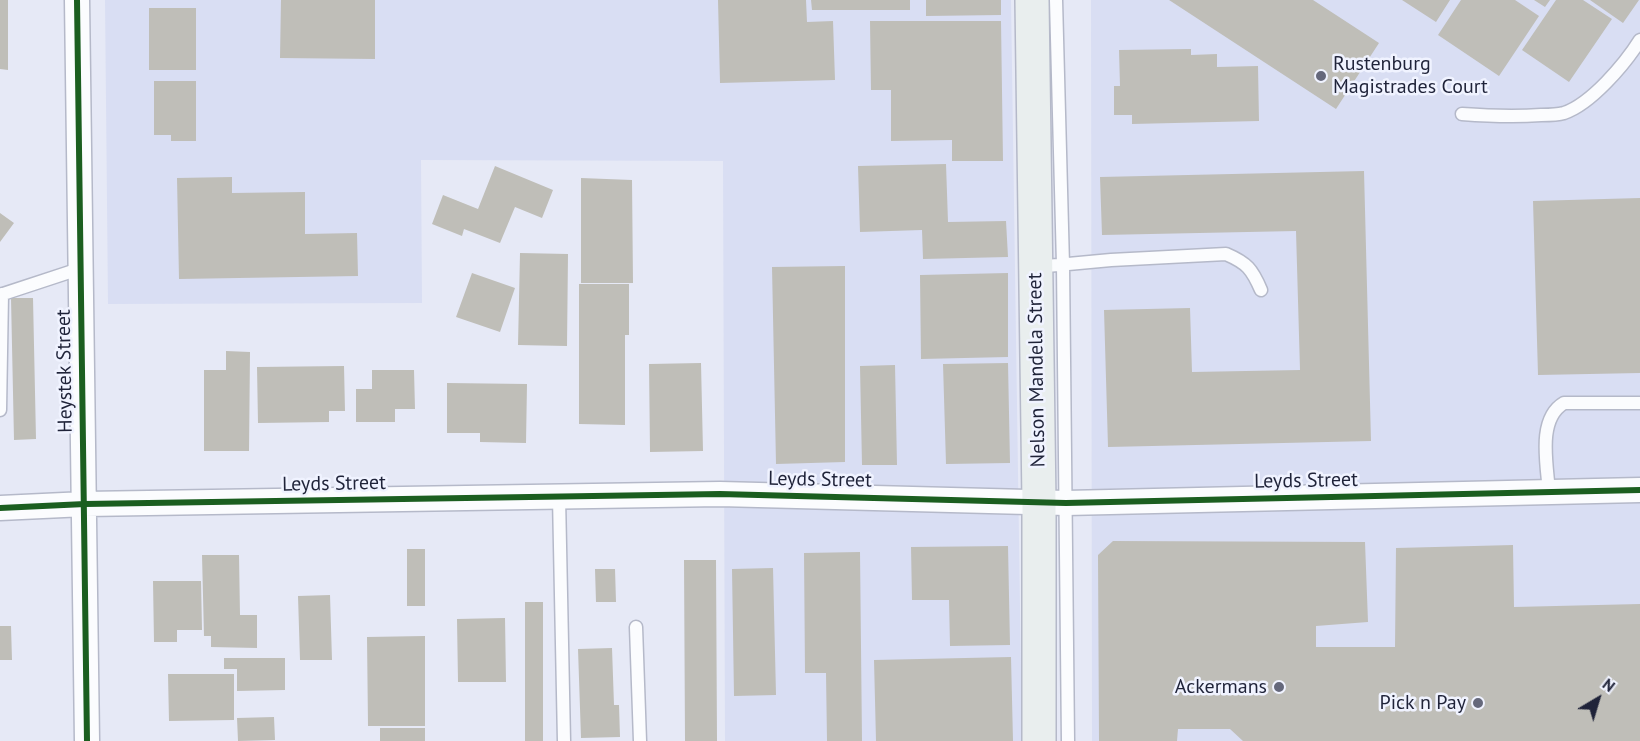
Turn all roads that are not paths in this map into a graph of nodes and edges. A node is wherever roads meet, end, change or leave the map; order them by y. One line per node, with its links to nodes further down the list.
1 (77, 0): 7 (street, Heystek Street)
2 (1032, 0): 6 (main road, Nelson Mandela Street)
3 (1056, 0): 6 (lane)
4 (1640, 40): 5 (lane)
5 (1462, 114)
6 (1049, 266): 8 (lane); 15 (main road, Nelson Mandela Street)
7 (79, 269): 9 (lane); 16 (street, Heystek Street)
8 (1261, 290)
9 (1, 295): 11 (lane)
10 (1640, 403): 13 (lane)
11 (0, 410)
12 (1640, 490): 13 (street, Leyds Street)
13 (1549, 492): 15 (street, Leyds Street)
14 (559, 497): 15 (street, Leyds Street); 16 (street, Leyds Street); 20 (lane)
15 (1053, 502): 22 (main road, Nelson Mandela Street); 23 (lane)
16 (85, 504): 17 (street, Leyds Street); 19 (street, Heystek Street)
17 (0, 508)
18 (636, 627): 21 (lane)
19 (87, 741)
20 (564, 741)
21 (640, 741)
22 (1039, 741)
23 (1068, 741)

